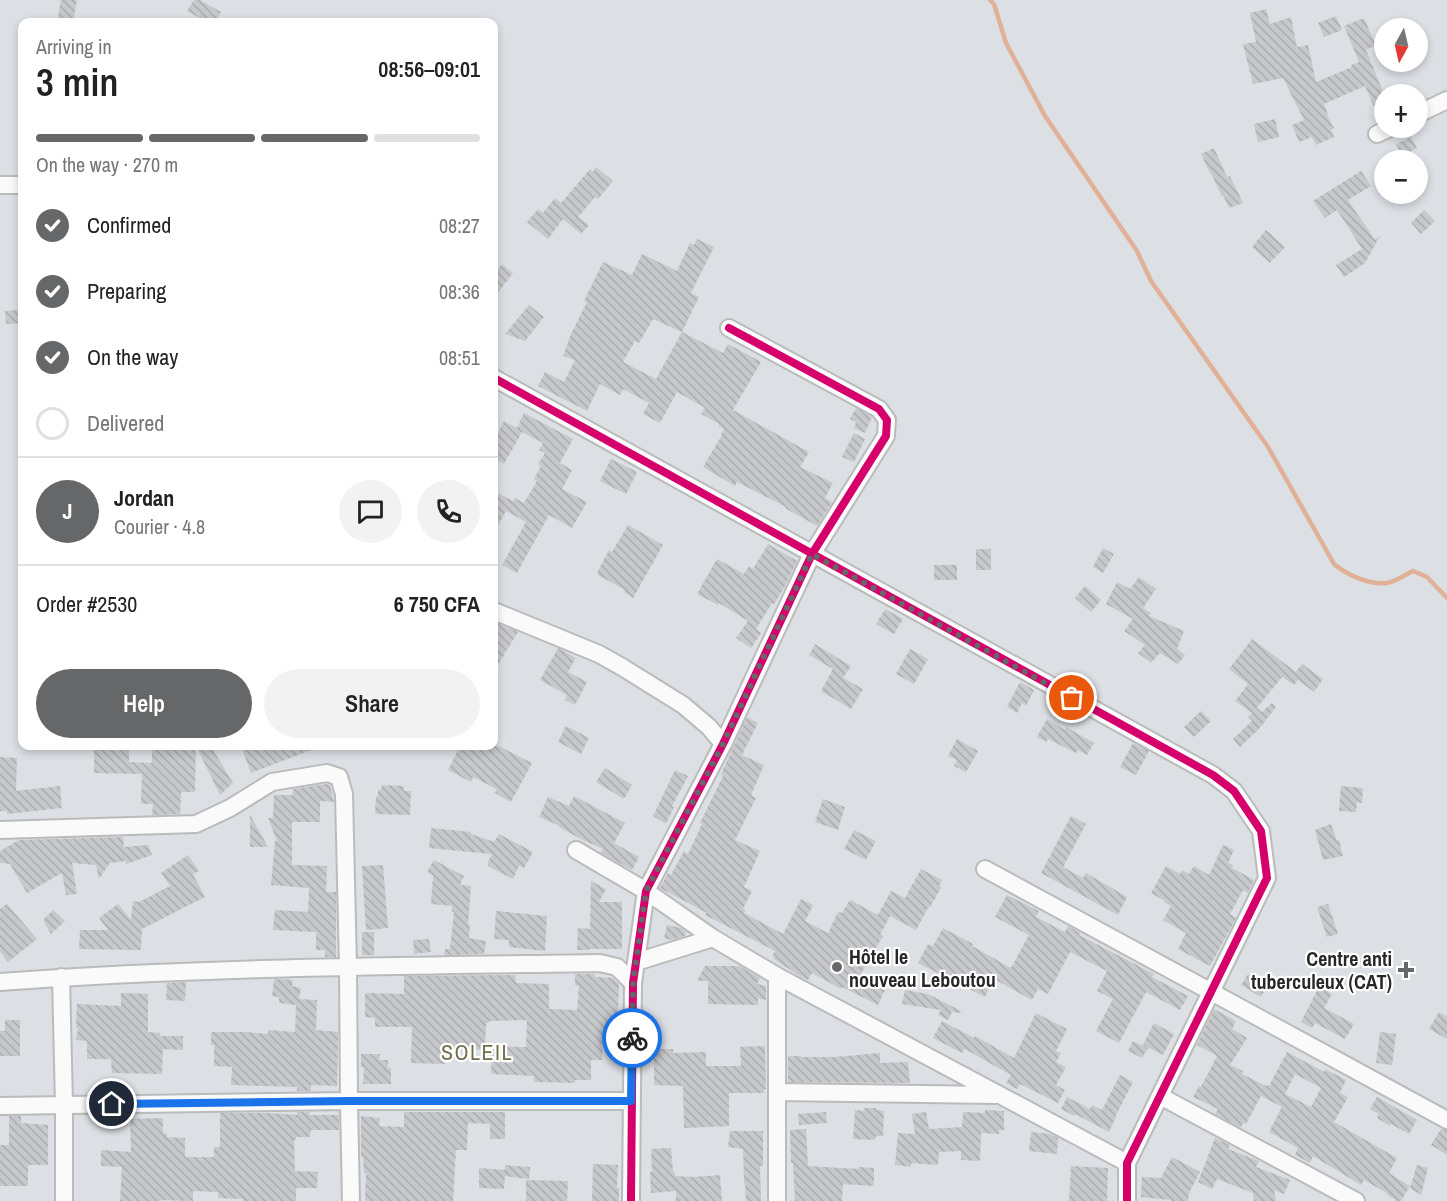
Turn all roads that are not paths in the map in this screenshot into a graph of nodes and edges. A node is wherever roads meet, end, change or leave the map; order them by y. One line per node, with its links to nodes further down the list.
1 (1447, 100): 2 (street)
2 (1428, 109)
3 (18, 185): 4 (street)
4 (0, 186)
5 (729, 328): 7 (street)
6 (498, 380): 7 (street)
7 (812, 554): 9 (street); 21 (street)
8 (498, 613): 9 (street)
9 (723, 744): 13 (street)
10 (0, 830): 16 (street)
11 (576, 850): 13 (street)
12 (985, 869): 21 (street)
13 (646, 891): 14 (street); 15 (street)
14 (713, 938): 15 (street); 17 (street)
15 (636, 962): 20 (street)
16 (348, 967): 18 (street); 20 (street); 25 (street)
17 (777, 976): 22 (street); 23 (street)
18 (61, 977): 19 (street); 27 (street)
19 (0, 982)
20 (633, 983): 26 (street)
21 (1211, 992): 24 (street); 29 (street)
22 (777, 1092): 23 (street); 34 (street)
23 (999, 1095): 30 (street)
24 (1160, 1096): 30 (street); 36 (street)
25 (348, 1101): 26 (street); 27 (street); 32 (street)
26 (631, 1101): 33 (street)
27 (64, 1105): 28 (street); 31 (street)
28 (0, 1106)
29 (1447, 1120)
30 (1127, 1163): 35 (street)
31 (64, 1201)
32 (351, 1201)
33 (632, 1201)
34 (777, 1201)
35 (1127, 1201)
36 (1356, 1201)

